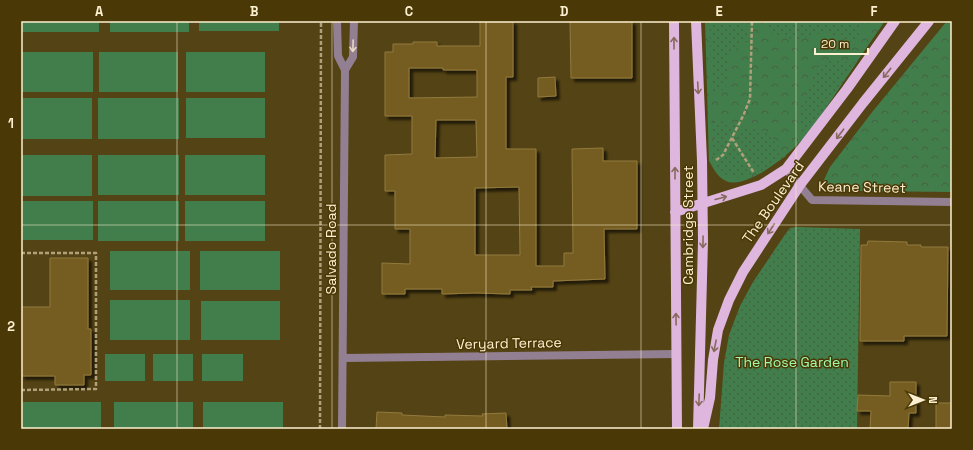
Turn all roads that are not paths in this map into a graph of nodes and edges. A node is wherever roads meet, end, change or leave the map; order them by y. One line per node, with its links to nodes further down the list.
1 (337, 21): 7 (street, Salvado Road)
2 (354, 21): 7 (street, Salvado Road, one-way to 7)
3 (674, 21): 12 (main road, Cambridge Street, one-way to 3)
4 (696, 21): 11 (main road, Cambridge Street, one-way to 11)
5 (895, 21): 8 (main road, The Boulevard)
6 (929, 21): 9 (main road, The Boulevard, one-way to 9)
7 (345, 70): 14 (street, Salvado Road)
8 (786, 169): 9 (street, Keane Street); 11 (main road, The Boulevard, one-way to 8)
9 (800, 185): 10 (street, Keane Street); 18 (main road, The Boulevard, one-way to 18)
10 (952, 202)
11 (702, 203): 12 (main road, The Boulevard); 17 (main road, Cambridge Street, one-way to 17)
12 (675, 212): 13 (main road, Cambridge Street, one-way to 12)
13 (676, 354): 14 (street, Veryard Terrace); 16 (main road, Cambridge Street)
14 (343, 358): 15 (street, Salvado Road)
15 (342, 429)
16 (677, 429)
17 (698, 429)
18 (703, 429)

